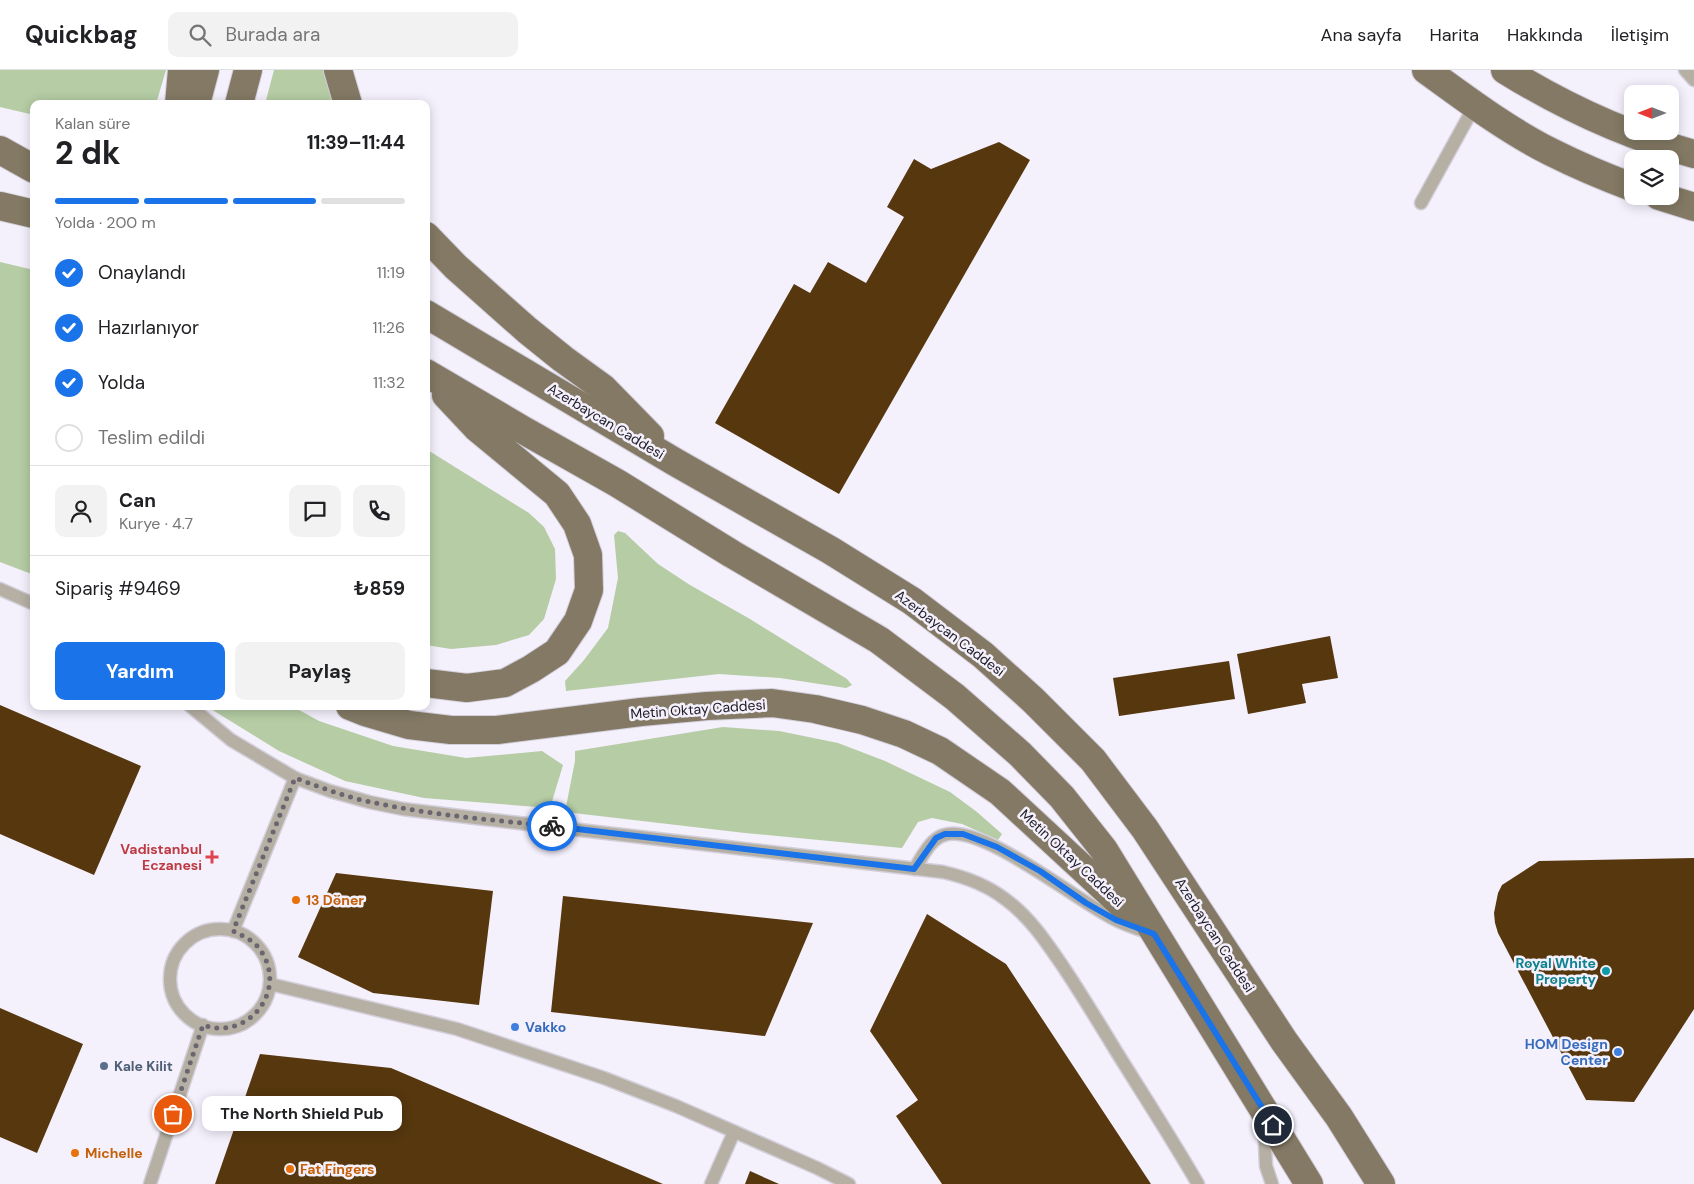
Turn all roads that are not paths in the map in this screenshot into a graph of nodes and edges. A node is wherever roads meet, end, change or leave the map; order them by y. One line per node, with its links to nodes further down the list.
1 (182, 70): 9 (main road)
2 (205, 70): 10 (main road)
3 (248, 70): 11 (main road)
4 (338, 70): 12 (main road)
5 (1426, 70): 13 (main road)
6 (1505, 70): 15 (main road)
7 (1685, 70): 8 (lane)
8 (1694, 80)
9 (178, 100)
10 (197, 100)
11 (241, 100)
12 (347, 100)
13 (1475, 105): 19 (main road); 21 (lane)
14 (0, 150): 17 (main road)
15 (1694, 154)
16 (0, 165): 18 (main road)
17 (30, 168)
18 (30, 169)
19 (1624, 184)
20 (1679, 202): 23 (main road)
21 (1421, 203)
22 (0, 206): 24 (main road)
23 (1694, 207)
24 (30, 213)
25 (430, 240): 29 (main road)
26 (430, 316): 29 (main road, Azerbaycan Caddesi)
27 (430, 375): 38 (main road)
28 (430, 377): 32 (main road)
29 (675, 462): 49 (main road, Azerbaycan Caddesi)
30 (0, 589): 31 (lane)
31 (30, 602)
32 (430, 684)
33 (195, 710): 35 (lane)
34 (362, 710): 38 (main road, Metin Oktay Caddesi)
35 (295, 778): 36 (lane); 37 (lane)
36 (914, 869): 38 (lane); 46 (lane)
37 (233, 931): 39 (lane); 40 (lane)
38 (1154, 934): 41 (main road)
39 (270, 984): 40 (lane); 42 (lane)
40 (203, 1025): 43 (lane)
41 (1264, 1110): 47 (lane); 48 (main road)
42 (734, 1132): 44 (lane); 45 (lane)
43 (150, 1184)
44 (712, 1184)
45 (849, 1184)
46 (1198, 1184)
47 (1272, 1184)
48 (1309, 1184)
49 (1381, 1184)

